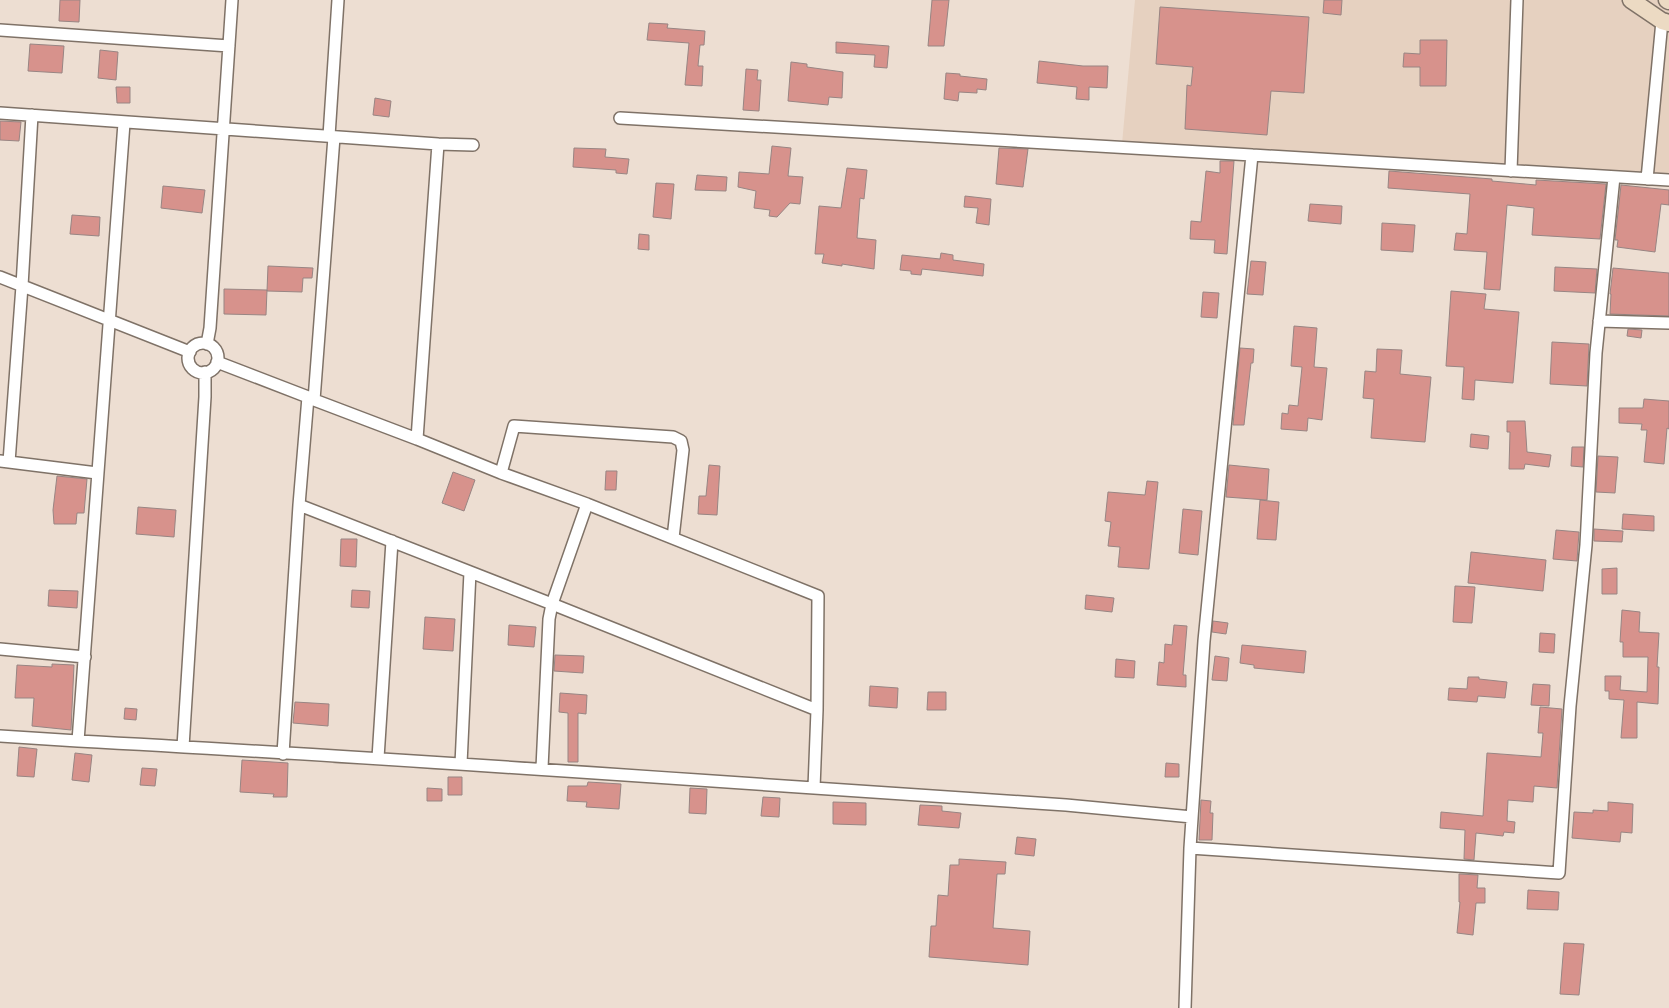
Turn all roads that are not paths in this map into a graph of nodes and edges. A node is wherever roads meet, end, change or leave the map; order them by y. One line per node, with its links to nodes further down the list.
1 (232, 0): 7 (street)
2 (338, 0): 13 (street)
3 (1517, 0): 17 (street)
4 (1631, 0): 5 (main road)
5 (1666, 22): 19 (street)
6 (0, 30): 7 (street)
7 (229, 46): 12 (street)
8 (0, 113): 9 (street)
9 (32, 115): 11 (street); 22 (street)
10 (620, 118): 16 (street)
11 (124, 123): 12 (street); 23 (street)
12 (224, 128): 13 (street); 26 (street)
13 (332, 136): 14 (street); 30 (street)
14 (438, 144): 15 (street); 31 (street)
15 (473, 145)
16 (1252, 154): 17 (street); 52 (street)
17 (1511, 171): 18 (street)
18 (1614, 177): 19 (street); 24 (street)
19 (1647, 179): 20 (street)
20 (1669, 180)
21 (0, 277): 22 (street)
22 (22, 286): 23 (street); 32 (street)
23 (108, 320): 27 (street); 33 (street)
24 (1599, 321): 25 (street); 53 (street)
25 (1669, 323)
26 (208, 344): 27 (street); 28 (street)
27 (190, 352): 29 (street)
28 (217, 362): 29 (street); 30 (street)
29 (205, 372): 46 (street)
30 (311, 398): 31 (street); 36 (street)
31 (417, 439): 34 (street)
32 (4, 462): 33 (street)
33 (97, 473): 42 (street)
34 (501, 473): 35 (street); 37 (street)
35 (587, 504): 37 (street); 40 (street)
36 (299, 505): 38 (street); 47 (street)
37 (673, 538): 43 (street)
38 (392, 541): 39 (street); 48 (street)
39 (470, 572): 40 (street); 49 (street)
40 (552, 604): 43 (street); 50 (street)
41 (0, 649): 42 (street)
42 (85, 657): 45 (street)
43 (818, 710): 51 (street)
44 (0, 736): 45 (street)
45 (78, 741): 46 (street)
46 (183, 747): 47 (street)
47 (283, 754): 48 (street)
48 (378, 758): 49 (street)
49 (460, 764): 50 (street)
50 (542, 768): 51 (street)
51 (814, 788): 52 (street)
52 (1192, 817): 53 (street)
53 (1190, 848): 54 (street)
54 (1185, 1008)

